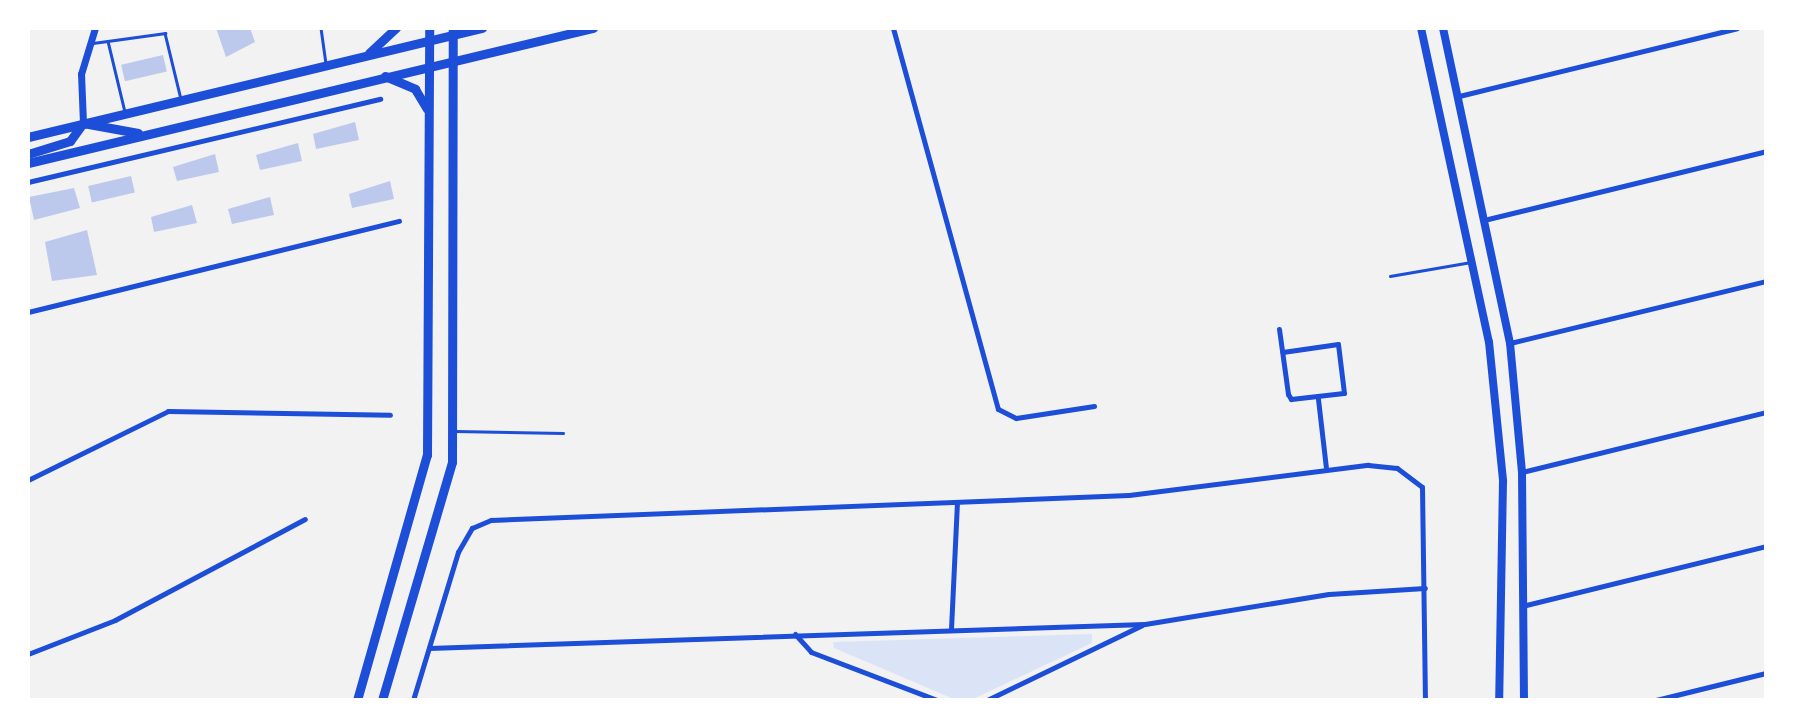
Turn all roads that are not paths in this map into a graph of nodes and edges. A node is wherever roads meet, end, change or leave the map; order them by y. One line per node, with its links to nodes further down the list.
1 (95, 28): 16 (street)
2 (292, 28): 3 (lane)
3 (299, 28)
4 (321, 28): 19 (lane)
5 (396, 28): 17 (main road)
6 (429, 28): 15 (main road)
7 (482, 28): 13 (main road)
8 (593, 28): 18 (main road)
9 (893, 28): 44 (street)
10 (1421, 28): 36 (main road)
11 (1443, 28): 22 (main road)
12 (1737, 28): 22 (street)
13 (453, 31): 15 (main road); 18 (main road)
14 (108, 41): 16 (lane); 23 (lane); 26 (lane)
15 (429, 41): 17 (main road); 20 (main road)
16 (89, 43): 27 (street)
17 (367, 55): 19 (main road)
18 (453, 61): 20 (main road); 47 (main road)
19 (326, 64): 23 (main road)
20 (429, 66): 21 (main road); 25 (main road)
21 (383, 76): 25 (main road); 28 (main road)
22 (1459, 96): 34 (main road)
23 (181, 99): 26 (main road)
24 (380, 99): 33 (street)
25 (428, 111): 63 (main road)
26 (125, 112): 27 (main road)
27 (83, 123): 28 (main road); 29 (main road); 31 (main road)
28 (150, 133): 32 (main road)
29 (28, 137)
30 (1766, 151): 34 (street)
31 (28, 154)
32 (28, 163)
33 (28, 182)
34 (1488, 219): 41 (main road)
35 (399, 221): 39 (street)
36 (1475, 262): 37 (lane); 69 (main road)
37 (1390, 276)
38 (1766, 281): 41 (street)
39 (28, 312)
40 (1279, 329): 42 (street)
41 (1510, 343): 50 (main road)
42 (1283, 352): 43 (street); 43 (street)
43 (1318, 399): 49 (street)
44 (1094, 406)
45 (1766, 412): 50 (street)
46 (390, 415): 51 (street)
47 (454, 431): 48 (lane); 64 (main road)
48 (564, 433)
49 (1326, 468): 52 (street); 55 (street)
50 (1522, 472): 56 (main road)
51 (28, 480)
52 (957, 504): 58 (street); 60 (street)
53 (305, 519): 61 (street)
54 (1766, 546): 56 (street)
55 (1425, 588): 57 (street); 68 (street)
56 (1522, 606): 70 (main road)
57 (1145, 624): 58 (street); 67 (street)
58 (951, 629): 59 (street)
59 (794, 634): 60 (street); 66 (street)
60 (429, 648): 65 (street)
61 (28, 654)
62 (1766, 673): 71 (street)
63 (357, 700)
64 (382, 700)
65 (413, 700)
66 (937, 700)
67 (988, 700)
68 (1425, 700)
69 (1499, 700)
70 (1524, 700)
71 (1656, 700)

